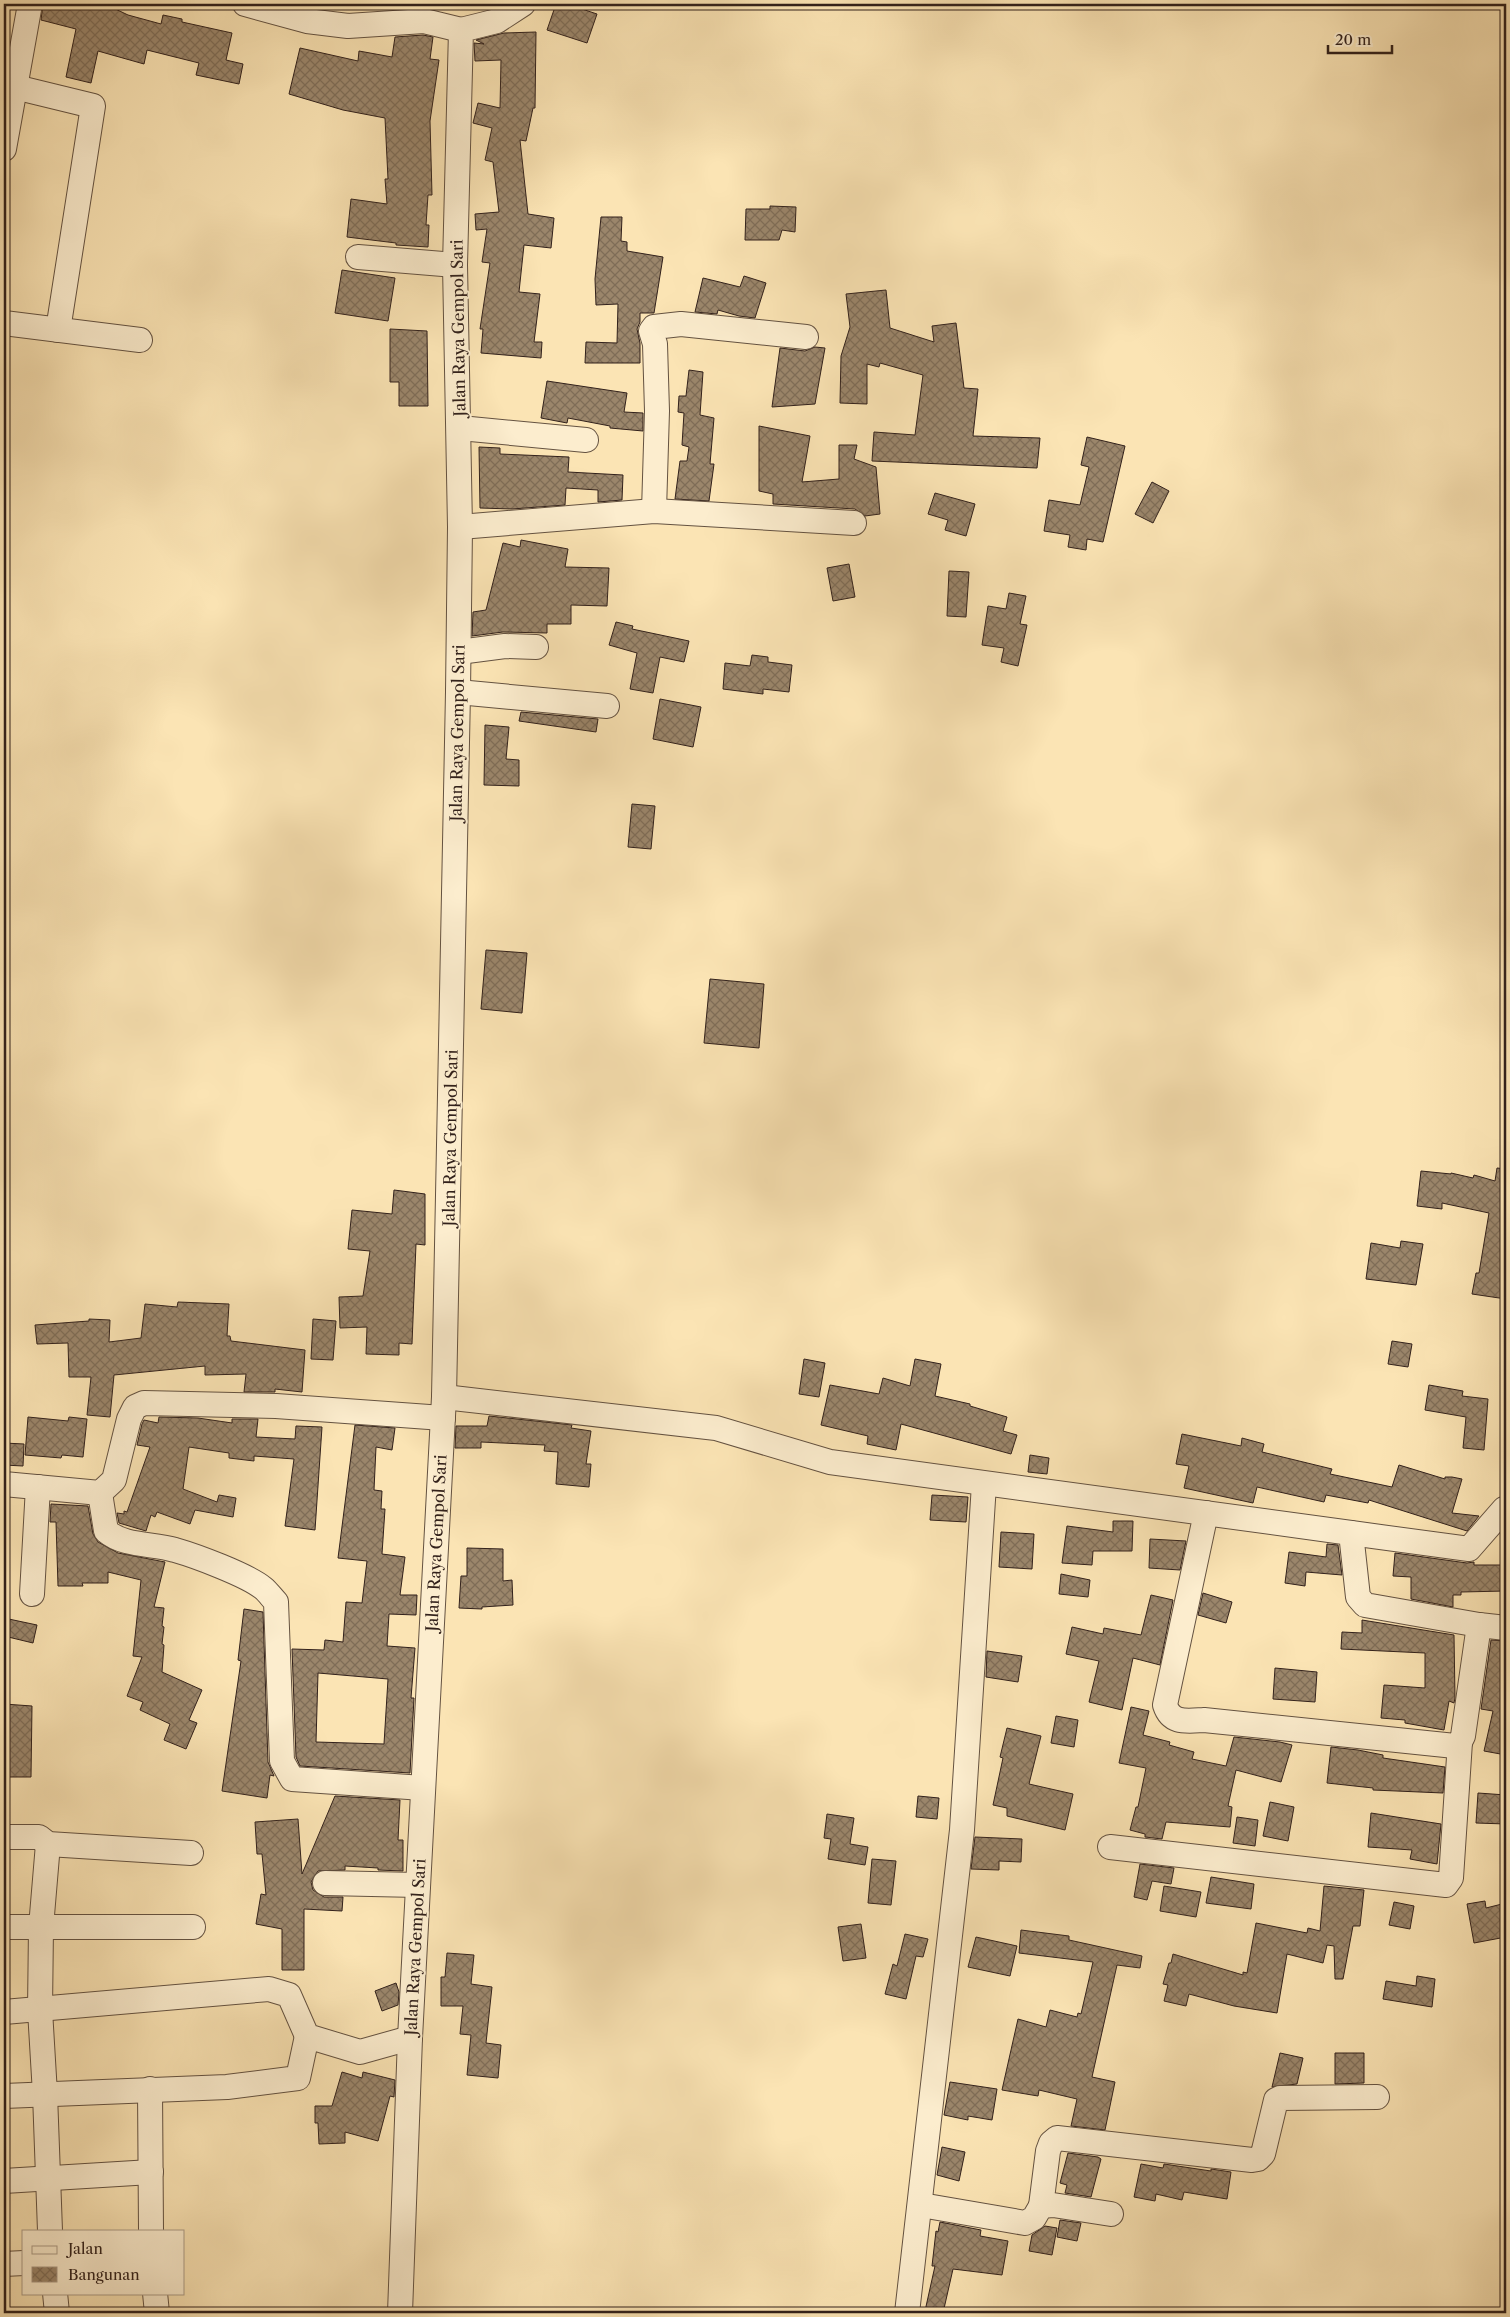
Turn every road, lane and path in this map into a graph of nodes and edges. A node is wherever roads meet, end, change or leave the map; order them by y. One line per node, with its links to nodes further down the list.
1 (30, 4): 5 (street)
2 (244, 4): 4 (street)
3 (523, 4): 4 (street)
4 (461, 30): 8 (street, Jalan Raya Gempol Sari)
5 (15, 87): 6 (street); 10 (street)
6 (4, 143)
7 (358, 257): 8 (street)
8 (456, 264): 13 (street, Jalan Raya Gempol Sari)
9 (4, 323): 10 (street)
10 (58, 330): 12 (street)
11 (806, 338): 15 (street)
12 (140, 340)
13 (460, 428): 14 (street); 17 (street, Jalan Raya Gempol Sari)
14 (586, 440)
15 (654, 511): 16 (street); 17 (street)
16 (854, 523)
17 (460, 527): 19 (street, Jalan Raya Gempol Sari)
18 (536, 647): 19 (street)
19 (459, 652): 20 (street, Jalan Raya Gempol Sari)
20 (458, 692): 21 (street); 22 (street, Jalan Raya Gempol Sari)
21 (607, 706)
22 (443, 1407): 24 (street); 26 (street); 34 (street, Jalan Raya Gempol Sari)
23 (4, 1484): 25 (street)
24 (984, 1484): 28 (street); 55 (street)
25 (38, 1487): 26 (street); 30 (street)
26 (100, 1493): 34 (street)
27 (1506, 1509): 29 (street)
28 (1206, 1513): 29 (street); 33 (street)
29 (1351, 1533): 31 (street)
30 (32, 1594)
31 (1479, 1625): 32 (street); 33 (street)
32 (1506, 1628)
33 (1460, 1742): 37 (street)
34 (423, 1788): 40 (street, Jalan Raya Gempol Sari)
35 (4, 1837): 36 (street)
36 (48, 1844): 38 (street); 43 (street)
37 (1110, 1847)
38 (191, 1853)
39 (325, 1883): 40 (street)
40 (418, 1885): 47 (street, Jalan Raya Gempol Sari)
41 (4, 1927): 43 (street)
42 (193, 1927): 43 (street)
43 (41, 1928): 44 (street)
44 (40, 2010): 45 (street); 46 (street); 49 (street)
45 (4, 2012)
46 (307, 2036): 47 (street); 48 (street)
47 (410, 2038): 66 (street, Jalan Raya Gempol Sari)
48 (150, 2089): 49 (street); 52 (street)
49 (45, 2094): 50 (street); 53 (street)
50 (4, 2096)
51 (1376, 2097): 56 (street)
52 (151, 2172): 53 (street); 59 (street)
53 (48, 2178): 54 (street); 58 (street)
54 (4, 2181)
55 (921, 2206): 56 (street); 67 (street)
56 (1041, 2206): 57 (street)
57 (1111, 2214)
58 (50, 2230)
59 (150, 2230)
60 (22, 2263): 61 (street)
61 (4, 2264)
62 (55, 2294): 64 (street)
63 (155, 2294): 65 (street)
64 (56, 2313)
65 (157, 2313)
66 (400, 2313)
67 (907, 2313)

